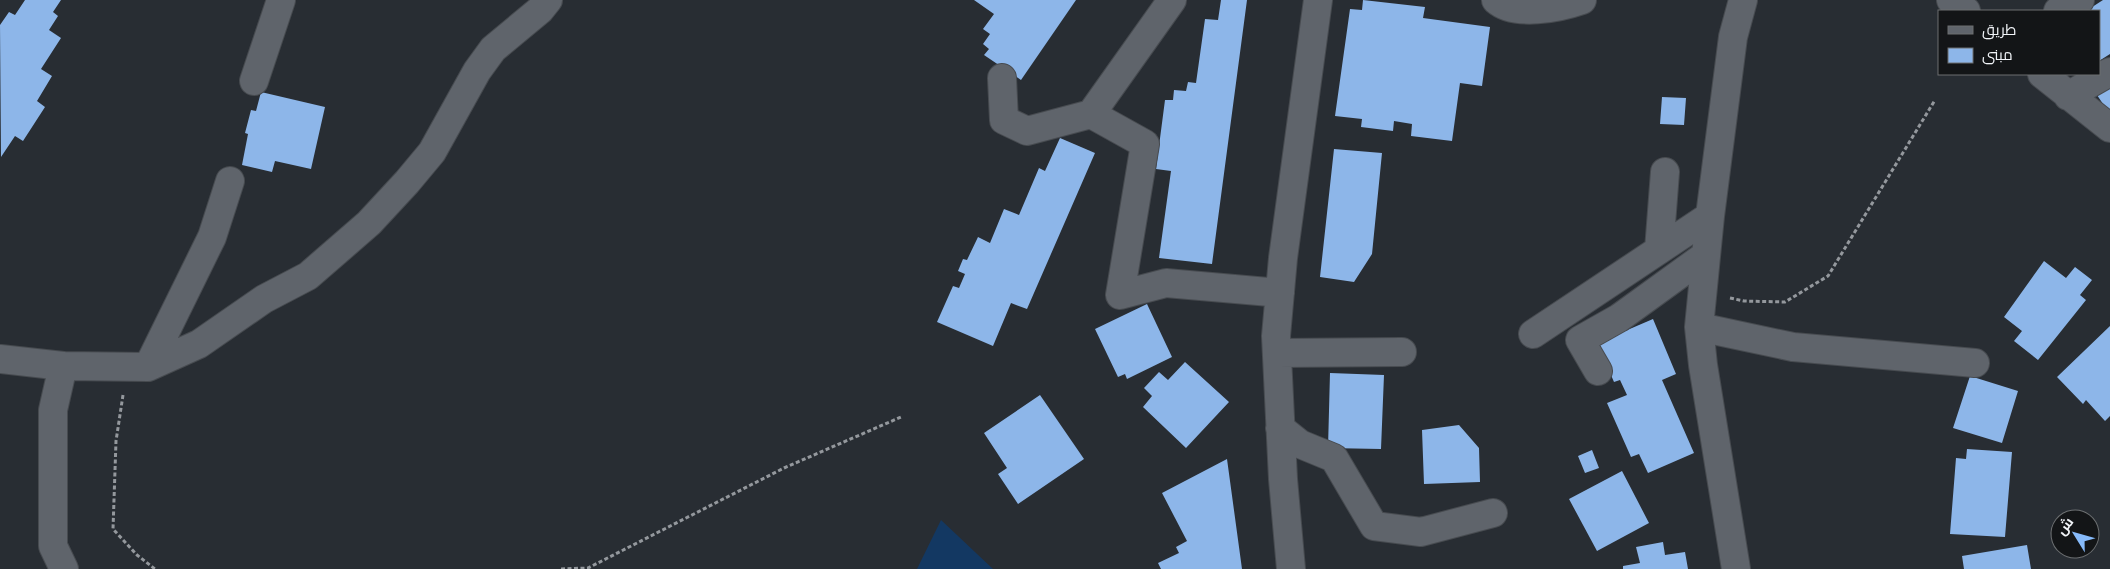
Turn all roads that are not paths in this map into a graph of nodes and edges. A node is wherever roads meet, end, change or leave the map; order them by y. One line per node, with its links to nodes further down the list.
1 (282, 0): 15 (street)
2 (548, 0): 32 (street)
3 (1172, 0): 17 (street)
4 (1318, 0): 24 (street)
5 (1496, 0): 6 (street)
6 (1582, 0)
7 (1743, 0): 21 (street)
8 (1951, 0): 10 (street)
9 (2080, 0): 11 (street)
10 (1965, 10)
11 (2060, 10)
12 (2110, 72): 16 (street)
13 (2043, 75): 16 (street)
14 (1002, 78): 17 (street)
15 (254, 82)
16 (2068, 96): 18 (street)
17 (1091, 114): 24 (street)
18 (2110, 128)
19 (1665, 172): 22 (street)
20 (230, 181): 32 (street)
21 (1710, 216): 22 (street); 23 (street)
22 (1658, 250): 26 (street)
23 (1706, 255): 25 (street); 33 (street)
24 (1280, 293): 28 (street)
25 (1699, 327): 30 (street); 38 (street)
26 (1533, 334)
27 (1402, 352): 28 (street)
28 (1277, 354): 34 (street)
29 (0, 359): 31 (street)
30 (1975, 363)
31 (63, 366): 32 (street); 36 (street)
32 (138, 367)
33 (1598, 371)
34 (1280, 428): 35 (street); 37 (street)
35 (1493, 513)
36 (64, 569)
37 (1292, 569)
38 (1736, 569)

